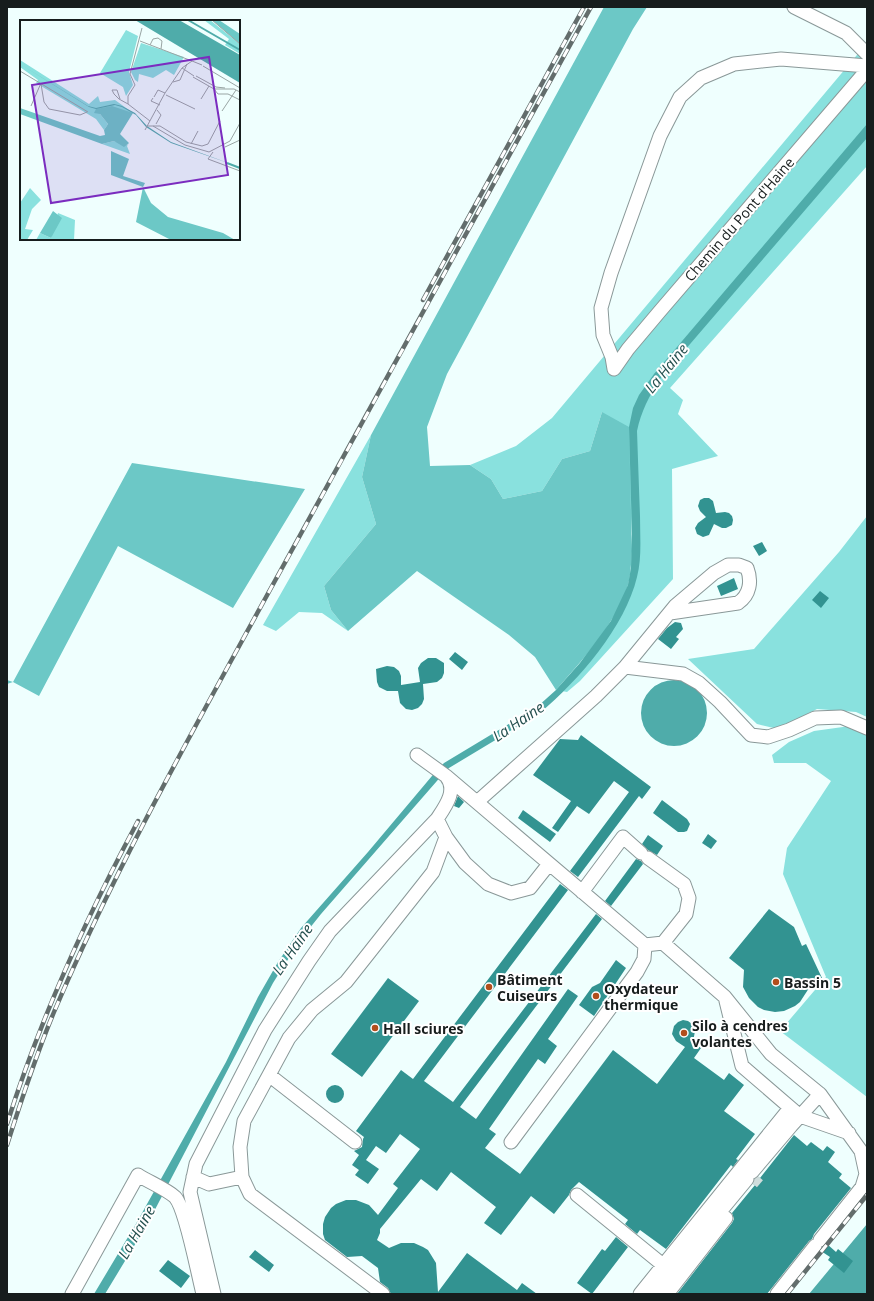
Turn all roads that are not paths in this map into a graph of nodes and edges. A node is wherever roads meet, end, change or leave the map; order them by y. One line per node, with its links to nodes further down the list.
1 (794, 7): 2 (street)
2 (867, 54)
3 (867, 66): 4 (street, Chemin du Pont d'Haine)
4 (867, 70)
5 (670, 613): 5 (street); 6 (street)
6 (625, 667): 7 (street); 10 (street)
7 (867, 728)
8 (417, 755): 9 (street)
9 (446, 776): 10 (street); 11 (street)
10 (477, 802): 13 (street)
11 (437, 819): 12 (street); 25 (street)
12 (446, 838): 13 (street); 18 (street)
13 (549, 864): 14 (street)
14 (582, 892): 15 (street); 16 (street)
15 (663, 943): 16 (street); 17 (street)
16 (645, 945): 23 (street)
17 (725, 997): 19 (street); 20 (street)
18 (269, 1075): 22 (street); 26 (street)
19 (820, 1094): 20 (street); 21 (street)
20 (795, 1112): 21 (street); 27 (street); 29 (street)
21 (849, 1133): 24 (street)
22 (355, 1142)
23 (511, 1142)
24 (866, 1173): 37 (street)
25 (193, 1177): 26 (street); 32 (street)
26 (242, 1177): 33 (street)
27 (752, 1178): 35 (street); 36 (street)
28 (577, 1195): 29 (street)
29 (663, 1265): 34 (street)
30 (72, 1294): 31 (street)
31 (203, 1294)
32 (214, 1294)
33 (383, 1294)
34 (640, 1294)
35 (652, 1294)
36 (667, 1294)
37 (777, 1294)

